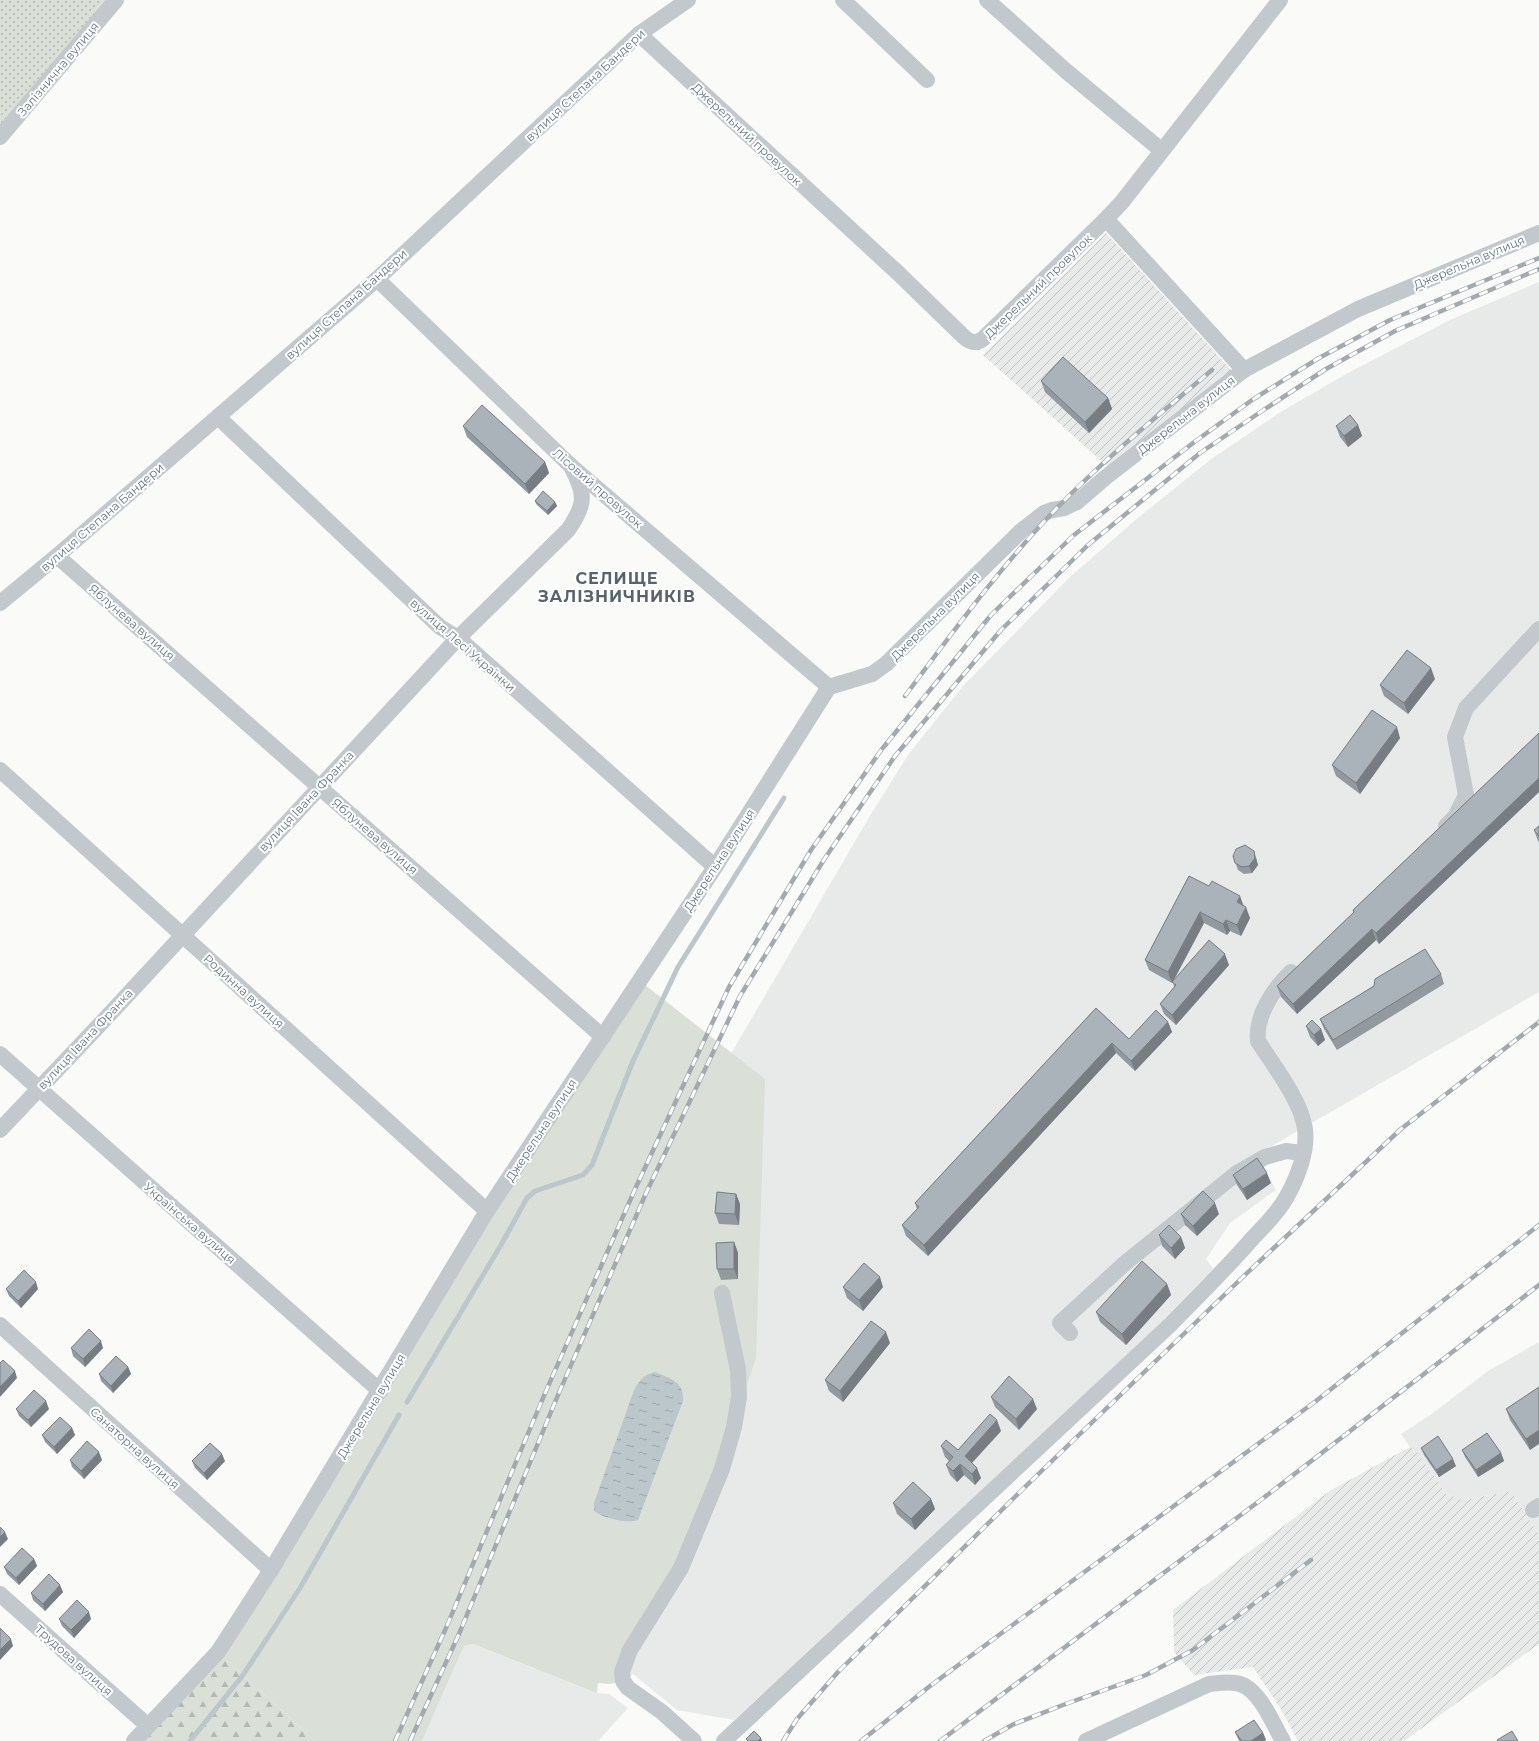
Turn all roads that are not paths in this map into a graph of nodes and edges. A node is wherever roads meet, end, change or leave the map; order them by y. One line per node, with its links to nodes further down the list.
1 (116, 0): 8 (street, Залізнична вулиця)
2 (688, 0): 6 (street, вулиця Степана Бандери)
3 (843, 0): 7 (street)
4 (986, 0): 9 (street)
5 (1280, 0): 9 (street, Джерельний провулок)
6 (639, 34): 10 (street, Джерельний провулок); 12 (street, вулиця Степана Бандери)
7 (927, 80)
8 (0, 137)
9 (1161, 150): 10 (street, Джерельний провулок)
10 (1106, 219): 13 (street)
11 (1539, 233): 13 (street, Джерельна вулиця)
12 (377, 279): 14 (street, вулиця Степана Бандери); 15 (street, Лісовий провулок)
13 (1244, 370): 20 (street, Джерельна вулиця)
14 (218, 416): 16 (street, вулиця Степана Бандери); 19 (street, вулиця Лесі Українки)
15 (571, 466): 19 (street, вулиця Івана Франка); 20 (street, Лісовий провулок)
16 (57, 556): 17 (street, вулиця Степана Бандери); 22 (street, Яблунева вулиця)
17 (0, 603)
18 (1539, 629): 23 (street)
19 (458, 638): 22 (street, вулиця Івана Франка); 24 (street, вулиця Лесі Українки)
20 (829, 686): 24 (street, Джерельна вулиця)
21 (0, 770): 25 (street, Родинна вулиця)
22 (319, 787): 25 (street, вулиця Івана Франка); 27 (street, Яблунева вулиця)
23 (1432, 838)
24 (715, 867): 27 (street, Джерельна вулиця)
25 (183, 935): 29 (street, вулиця Івана Франка); 32 (street, Родинна вулиця)
26 (1301, 963): 31 (street)
27 (603, 1037): 32 (street, Джерельна вулиця)
28 (0, 1054): 29 (street, Українська вулиця)
29 (38, 1089): 30 (street, вулиця Івана Франка); 36 (street, Українська вулиця)
30 (0, 1130)
31 (1303, 1153): 35 (street); 42 (street)
32 (487, 1211): 36 (street, Джерельна вулиця)
33 (722, 1294): 41 (street)
34 (0, 1325): 37 (street, Санаторна вулиця)
35 (1070, 1333)
36 (380, 1391): 37 (street, Джерельна вулиця)
37 (271, 1570): 39 (street, Джерельна вулиця)
38 (0, 1594): 39 (street, Трудова вулиця)
39 (148, 1726): 40 (street, Джерельна вулиця)
40 (134, 1741)
41 (694, 1741)
42 (724, 1741)
43 (1086, 1741): 44 (street)
44 (1283, 1741)

